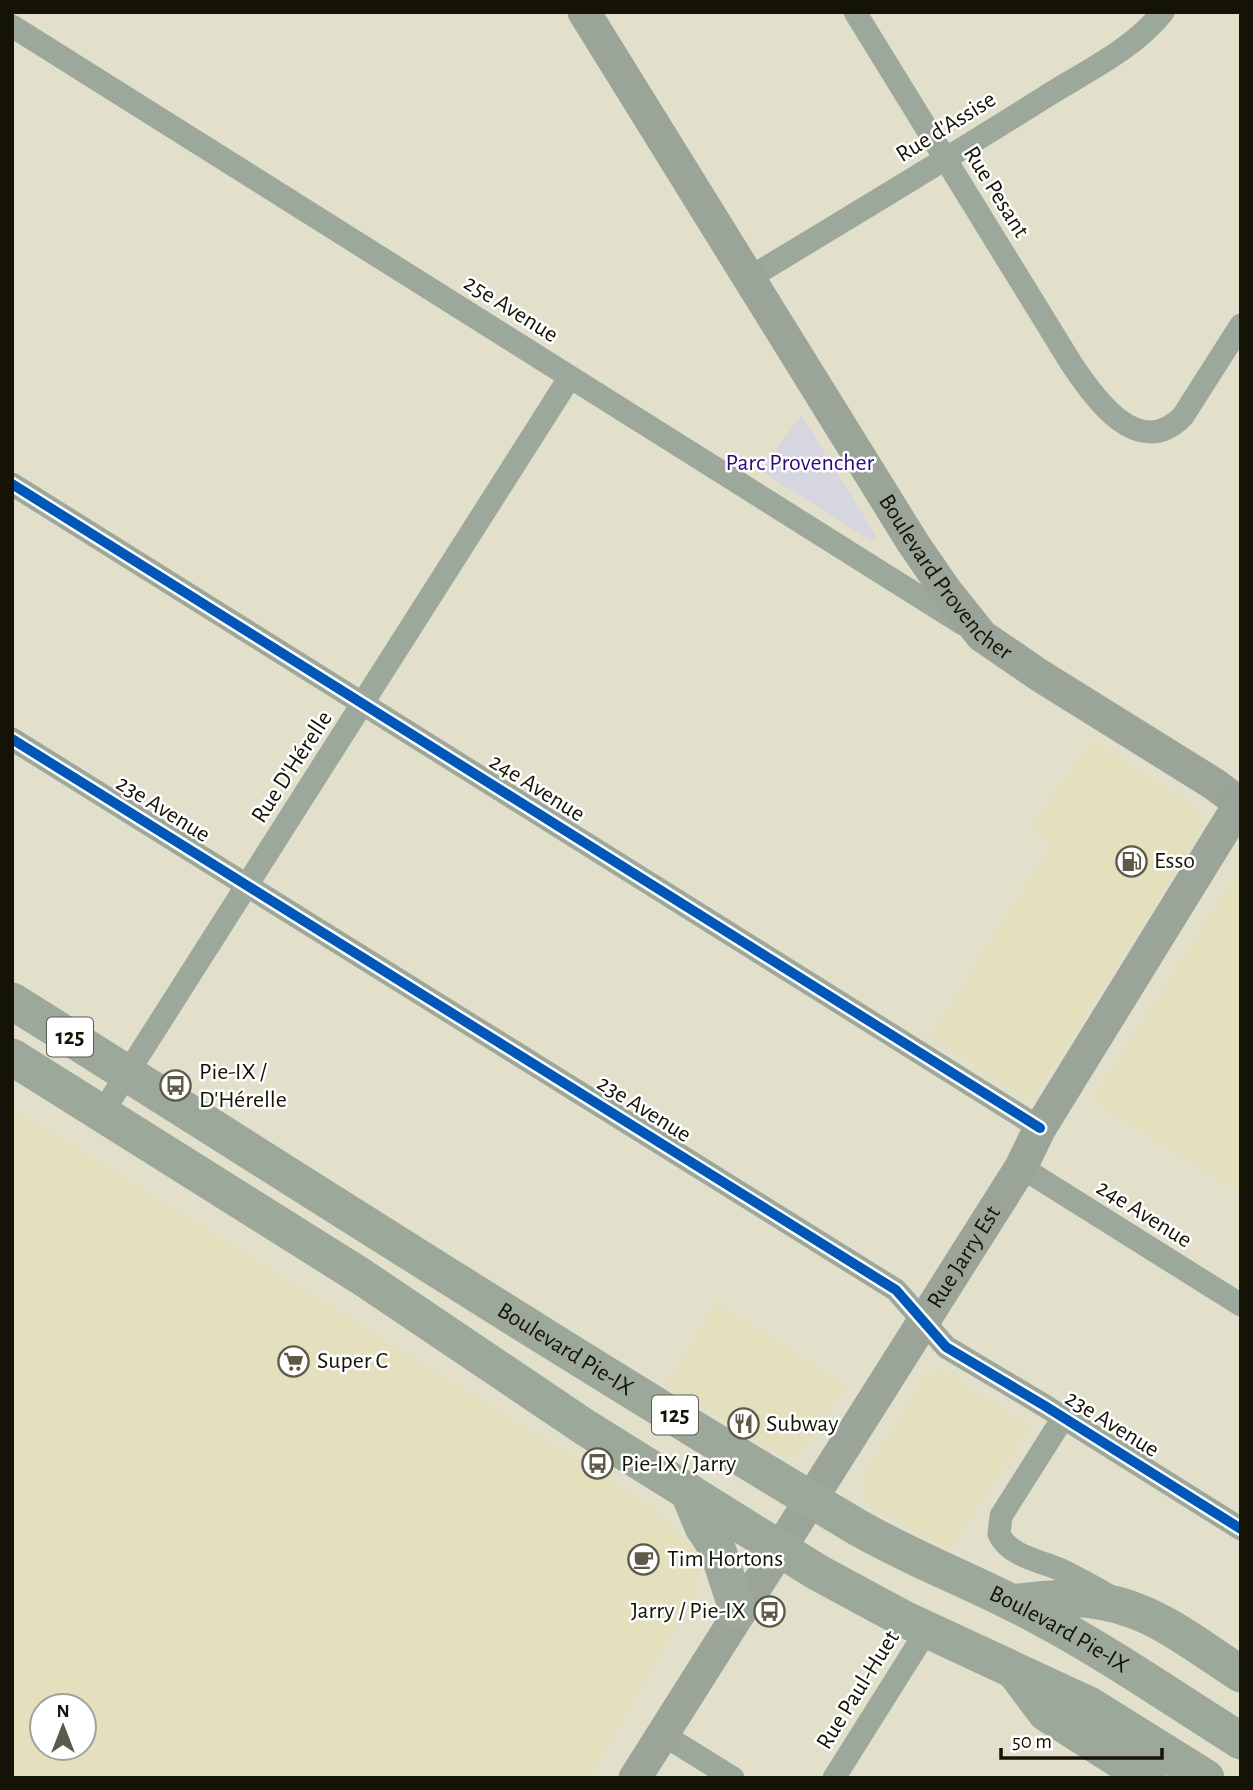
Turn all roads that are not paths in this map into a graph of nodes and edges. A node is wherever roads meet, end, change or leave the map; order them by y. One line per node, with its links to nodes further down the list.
1 (583, 12): 6 (street, Boulevard Provencher)
2 (855, 12): 5 (street, Rue Pesant)
3 (1163, 12): 5 (street, Rue d'Assise)
4 (12, 26): 8 (street, 25e Avenue)
5 (944, 160): 6 (street, Rue d'Assise); 7 (street, Rue Pesant)
6 (749, 278): 10 (street, Boulevard Provencher)
7 (1241, 325)
8 (570, 377): 10 (street, 25e Avenue); 11 (street, Rue D'Hérelle)
9 (12, 484): 11 (street, 24e Avenue)
10 (982, 636): 13 (street, Boulevard Provencher)
11 (363, 704): 14 (street, Rue D'Hérelle); 19 (street, 24e Avenue)
12 (12, 739): 14 (street, 23e Avenue)
13 (1240, 803): 19 (street, Rue Jarry Est)
14 (247, 887): 17 (street, Rue D'Hérelle); 22 (street, 23e Avenue)
15 (12, 1001): 17 (main road, Boulevard Pie-IX / 125)
16 (12, 1057): 18 (main road, Boulevard Pie-IX / 125)
17 (127, 1073): 18 (street, Rue D'Hérelle); 25 (main road, Boulevard Pie-IX / 125)
18 (102, 1113): 24 (main road, Boulevard Pie-IX / 125)
19 (1040, 1128): 20 (street, Rue Jarry Est)
20 (1021, 1167): 21 (street, 24e Avenue); 22 (street, Rue Jarry Est)
21 (1241, 1306)
22 (922, 1322): 23 (street, 23e Avenue); 25 (street, Rue Jarry Est)
23 (1063, 1418): 26 (street, 23e Avenue); 29 (street)
24 (688, 1491): 27 (main road, Boulevard Pie-IX / 125); 30 (main road)
25 (811, 1499): 27 (street, Rue Jarry Est); 28 (main road, Boulevard Pie-IX / 125)
26 (1241, 1529)
27 (780, 1547): 30 (street, Rue Jarry Est); 31 (main road, Boulevard Pie-IX / 125)
28 (1013, 1603): 29 (main road); 35 (main road, Boulevard Pie-IX / 125)
29 (1132, 1609): 33 (main road)
30 (738, 1612): 34 (street, Rue Jarry Est)
31 (927, 1630): 32 (main road, Boulevard Pie-IX / 125); 38 (street, Rue Paul-Huet)
32 (1013, 1670): 39 (main road); 40 (main road, Boulevard Pie-IX / 125)
33 (1241, 1674)
34 (662, 1734): 36 (street, Rue Jarry Est); 37 (street)
35 (1241, 1741)
36 (635, 1778)
37 (733, 1778)
38 (834, 1778)
39 (1148, 1778)
40 (1206, 1778)

